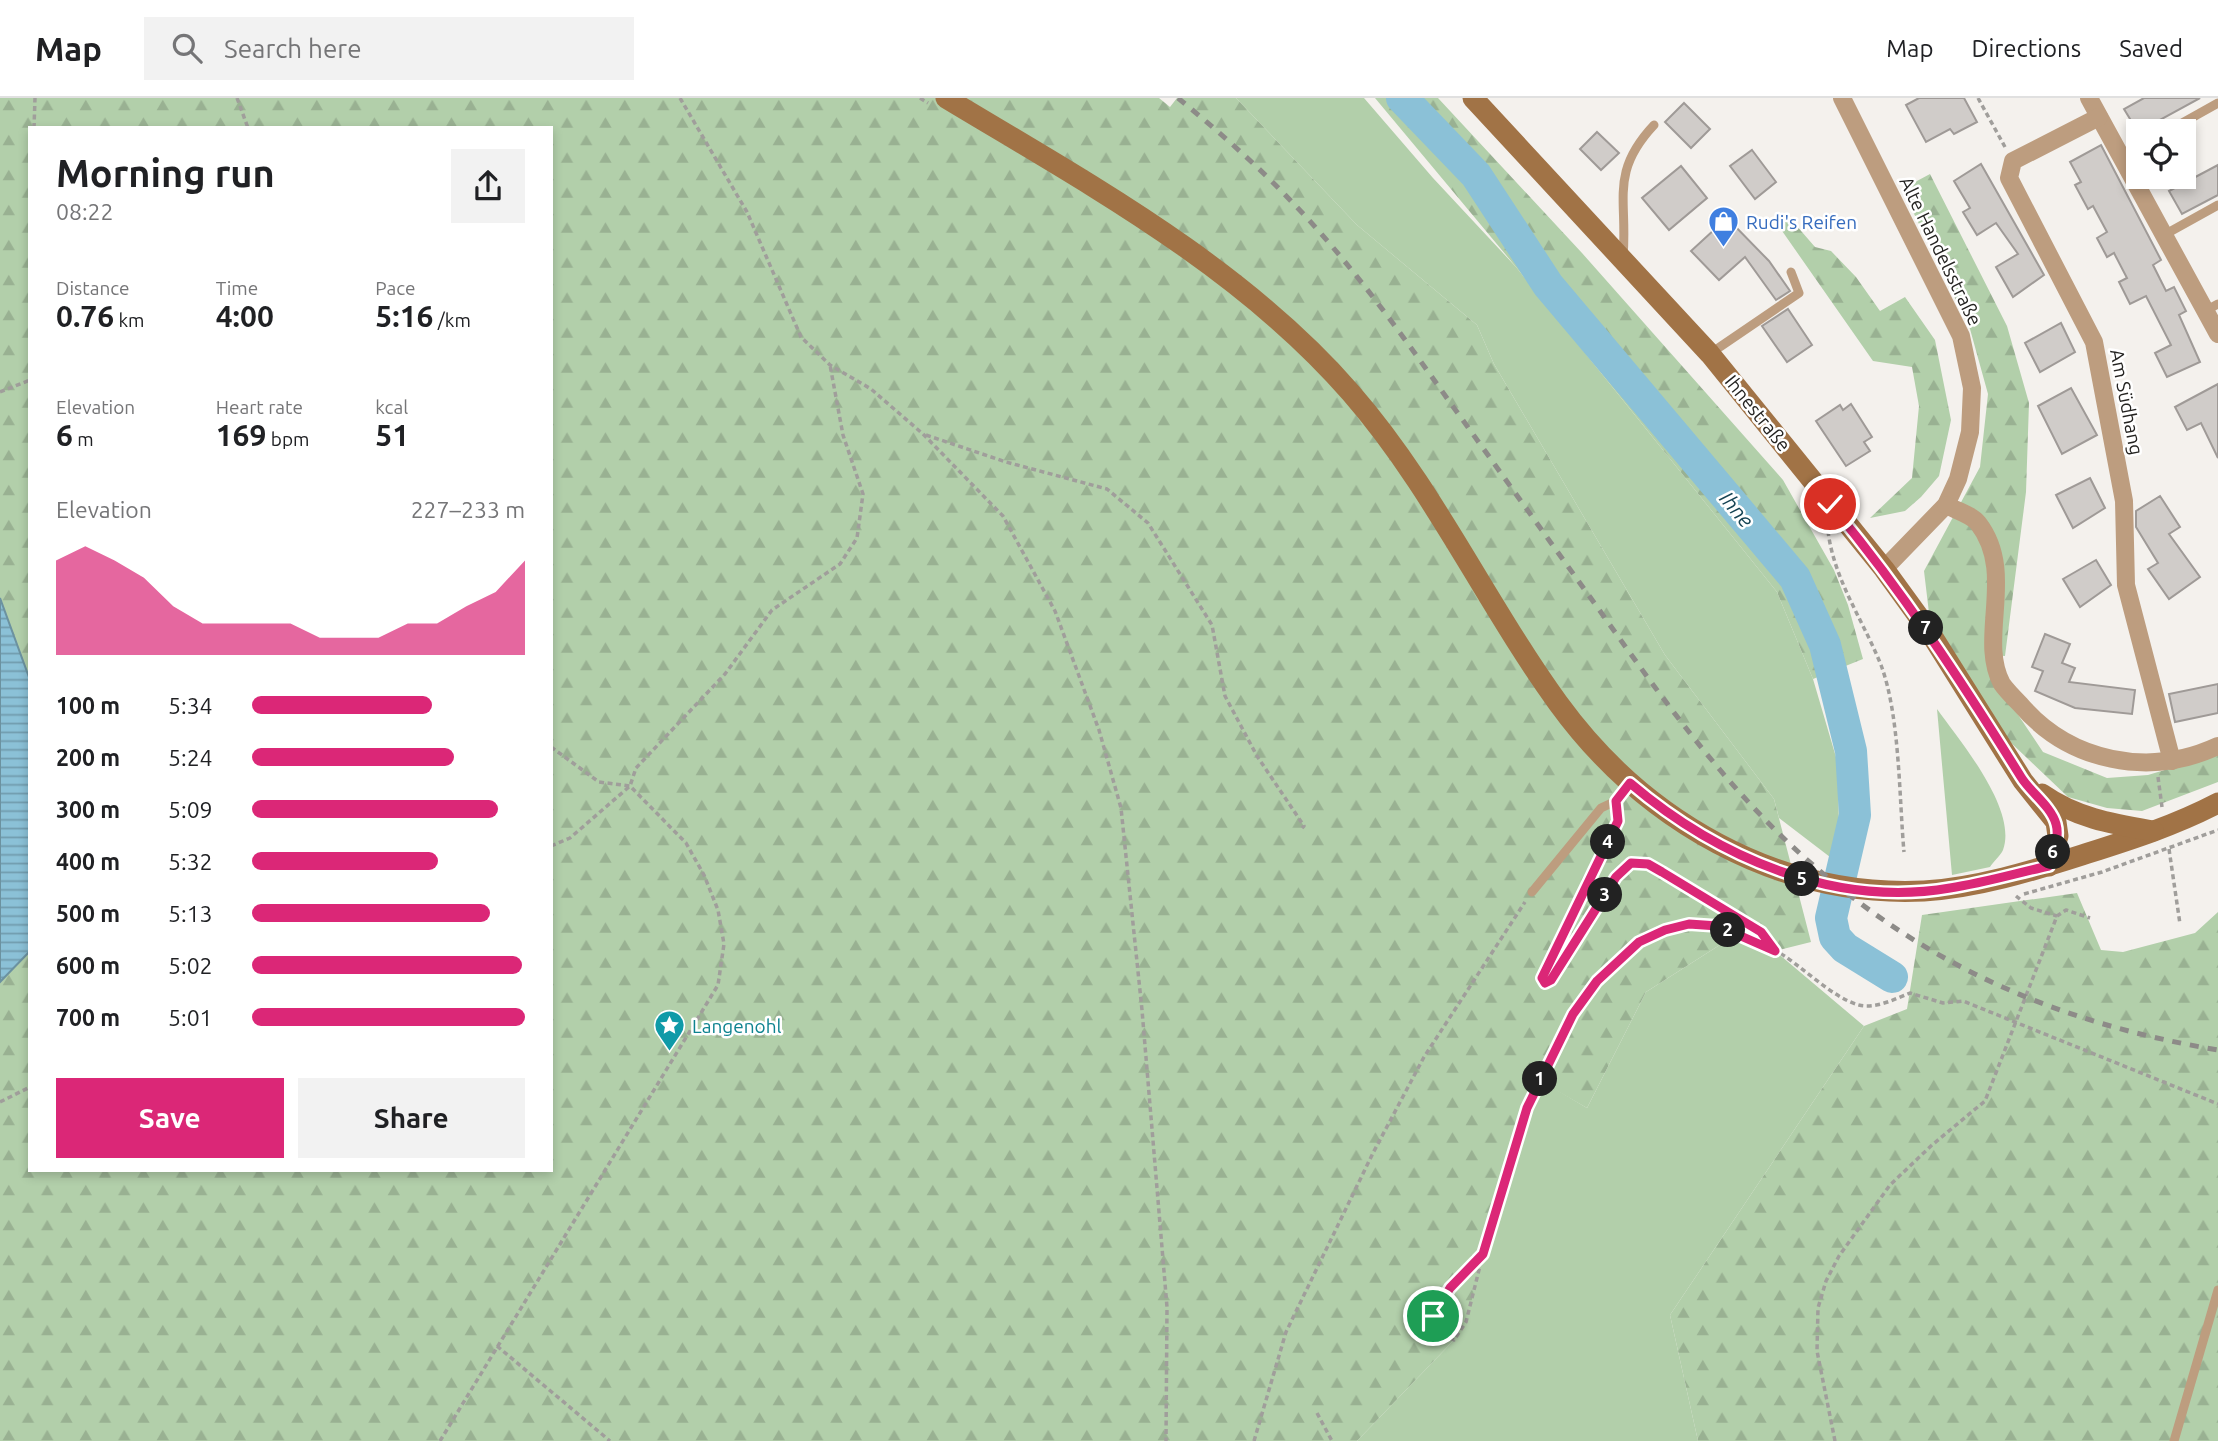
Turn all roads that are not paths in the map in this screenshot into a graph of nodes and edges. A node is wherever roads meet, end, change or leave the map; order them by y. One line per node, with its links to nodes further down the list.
1 (1474, 98): 13 (main road, Ihnestraße)
2 (1842, 98): 18 (street, Alte Handelsstraße)
3 (2089, 98): 6 (street)
4 (939, 102): 23 (main road)
5 (2218, 103): 7 (lane)
6 (2099, 117): 10 (street); 21 (street, Am Südhang)
7 (2189, 119)
8 (1654, 125): 13 (lane)
9 (2126, 154): 10 (lane)
10 (2121, 157): 12 (street)
11 (2218, 205): 12 (lane)
12 (2164, 235): 15 (street)
13 (1623, 259): 17 (main road, Ihnestraße)
14 (1791, 271): 17 (lane)
15 (2212, 308): 16 (street)
16 (2218, 334)
17 (1710, 354): 19 (main road, Ihnestraße)
18 (1946, 505): 19 (street, Alte Handelsstraße); 21 (street)
19 (1884, 569): 22 (main road, Ihnestraße)
20 (2218, 746): 21 (street)
21 (2172, 761)
22 (2023, 781): 25 (main road); 26 (main road, Ihnestraße)
23 (1630, 783): 26 (main road); 27 (lane)
24 (2218, 803): 25 (main road)
25 (2157, 831): 26 (main road)
26 (2053, 876)
27 (1532, 892)
28 (2218, 1290): 29 (lane)
29 (2174, 1441)

